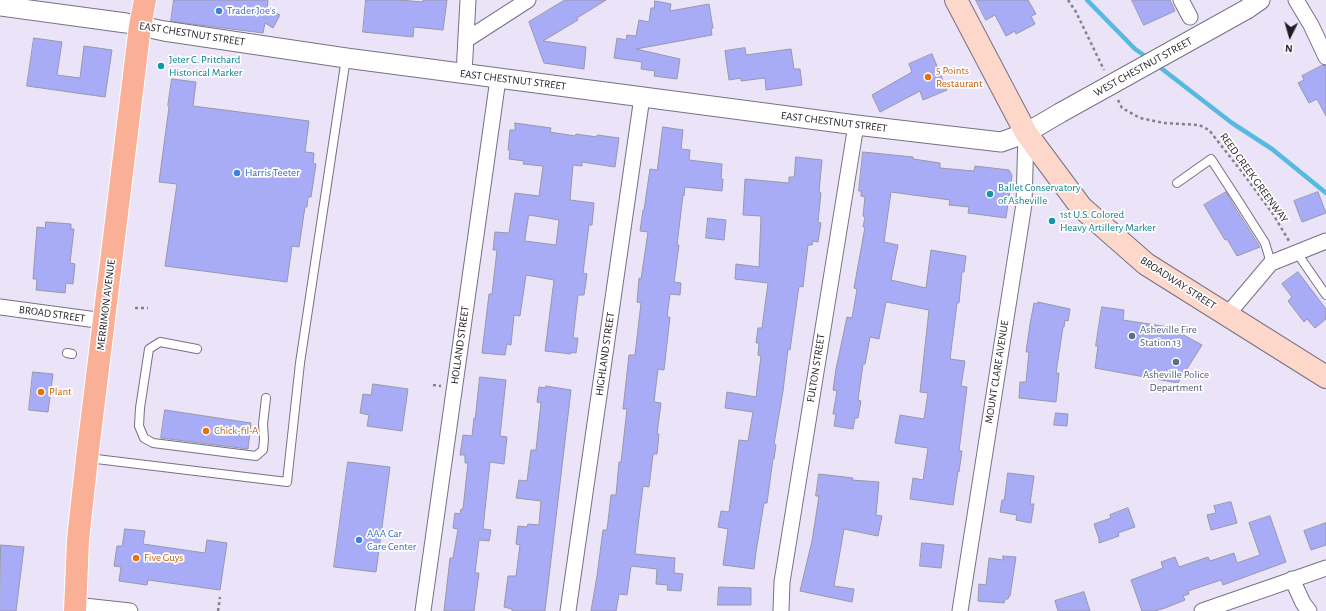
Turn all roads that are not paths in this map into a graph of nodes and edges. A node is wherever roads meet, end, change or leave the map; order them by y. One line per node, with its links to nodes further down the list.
1 (145, 0): 10 (main road, MERRIMON AVENUE)
2 (468, 0): 11 (street)
3 (528, 0): 11 (street)
4 (956, 0): 18 (main road, BROADWAY STREET)
5 (1181, 0): 9 (street)
6 (1296, 0): 12 (street)
7 (1253, 4): 18 (street, WEST CHESTNUT STREET, bridge)
8 (0, 6): 10 (street, EAST CHESTNUT STREET)
9 (1190, 17)
10 (140, 26): 13 (street, EAST CHESTNUT STREET); 26 (main road, MERRIMON AVENUE)
11 (466, 40): 14 (street)
12 (1326, 57)
13 (346, 58): 14 (street, EAST CHESTNUT STREET); 30 (lane)
14 (464, 74): 15 (street, EAST CHESTNUT STREET)
15 (498, 78): 16 (street, EAST CHESTNUT STREET); 36 (street, HOLLAND STREET)
16 (642, 97): 17 (street, EAST CHESTNUT STREET); 37 (street, HIGHLAND STREET)
17 (856, 125): 18 (street, EAST CHESTNUT STREET); 38 (street, FULTON STREET)
18 (1026, 133): 25 (main road, BROADWAY STREET); 39 (street, MOUNT CLARE AVENUE)
19 (1177, 183): 22 (lane)
20 (1326, 241): 21 (street)
21 (1297, 253): 22 (street); 23 (lane)
22 (1271, 263): 25 (street)
23 (1326, 295)
24 (0, 307): 26 (street, BROAD STREET)
25 (1227, 315): 28 (main road, BROADWAY STREET)
26 (104, 322): 30 (main road, MERRIMON AVENUE)
27 (197, 349): 29 (lane)
28 (1326, 377)
29 (266, 398)
30 (87, 458): 33 (main road, MERRIMON AVENUE)
31 (1326, 568): 32 (street)
32 (1292, 579): 34 (street); 40 (street)
33 (75, 608): 35 (street)
34 (1305, 608)
35 (130, 611)
36 (423, 611)
37 (568, 611)
38 (781, 611)
39 (960, 611)
40 (1202, 611)

